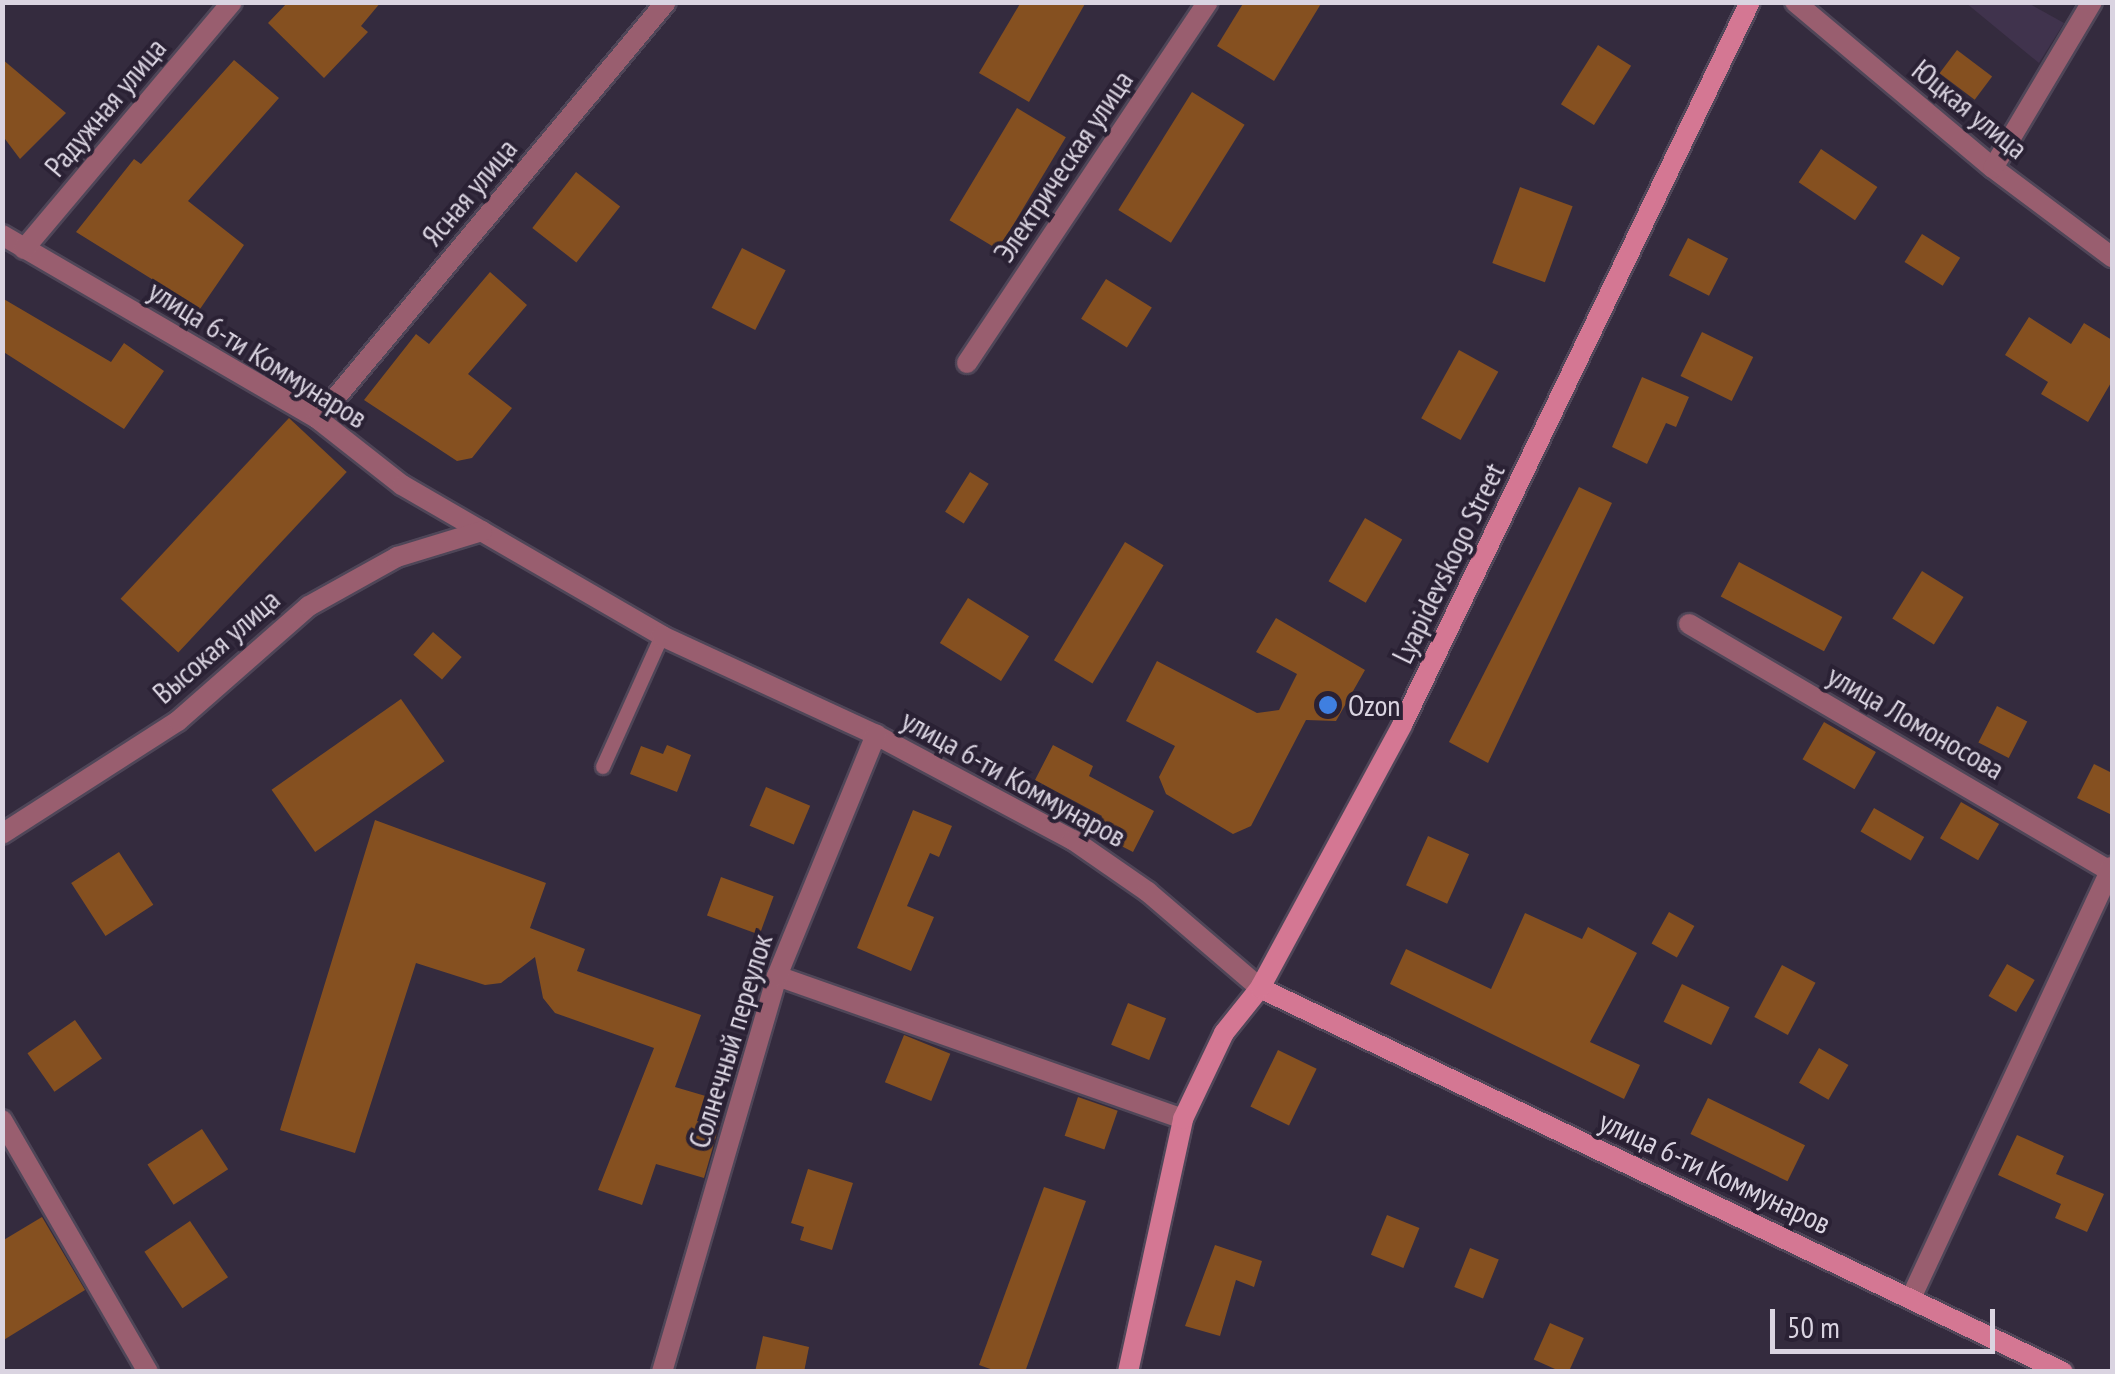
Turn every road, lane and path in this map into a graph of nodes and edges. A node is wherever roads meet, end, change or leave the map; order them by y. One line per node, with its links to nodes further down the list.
1 (232, 2): 9 (street, Радужная улица)
2 (666, 2): 12 (street, Ясная улица)
3 (1208, 2): 11 (street, Электрическая улица)
4 (1750, 2): 21 (main road, Lyapidevskogo Street)
5 (1795, 2): 7 (street, Юцкая улица)
6 (2092, 2): 7 (street)
7 (1993, 168): 10 (street, Юцкая улица)
8 (2, 235): 9 (street, улица 6-ти Коммунаров)
9 (24, 250): 12 (street, улица 6-ти Коммунаров)
10 (2112, 257)
11 (967, 363)
12 (318, 419): 13 (street, улица 6-ти Коммунаров)
13 (482, 531): 15 (street, улица 6-ти Коммунаров); 18 (street, Высокая улица)
14 (1689, 624): 19 (street, улица Ломоносова)
15 (662, 636): 16 (street, улица 6-ти Коммунаров); 17 (lane)
16 (876, 735): 20 (street, Солнечный переулок); 21 (street, улица 6-ти Коммунаров)
17 (603, 767)
18 (2, 834)
19 (2112, 869): 24 (street)
20 (777, 976): 22 (street); 26 (street, Солнечный переулок)
21 (1260, 988): 22 (main road, Lyapidevskogo Street); 24 (main road, улица 6-ти Коммунаров)
22 (1183, 1119): 27 (main road, Lyapidevskogo Street)
23 (2, 1120): 25 (street)
24 (1911, 1298): 28 (main road, улица 6-ти Коммунаров)
25 (148, 1372)
26 (662, 1372)
27 (1128, 1372)
28 (2063, 1372)

